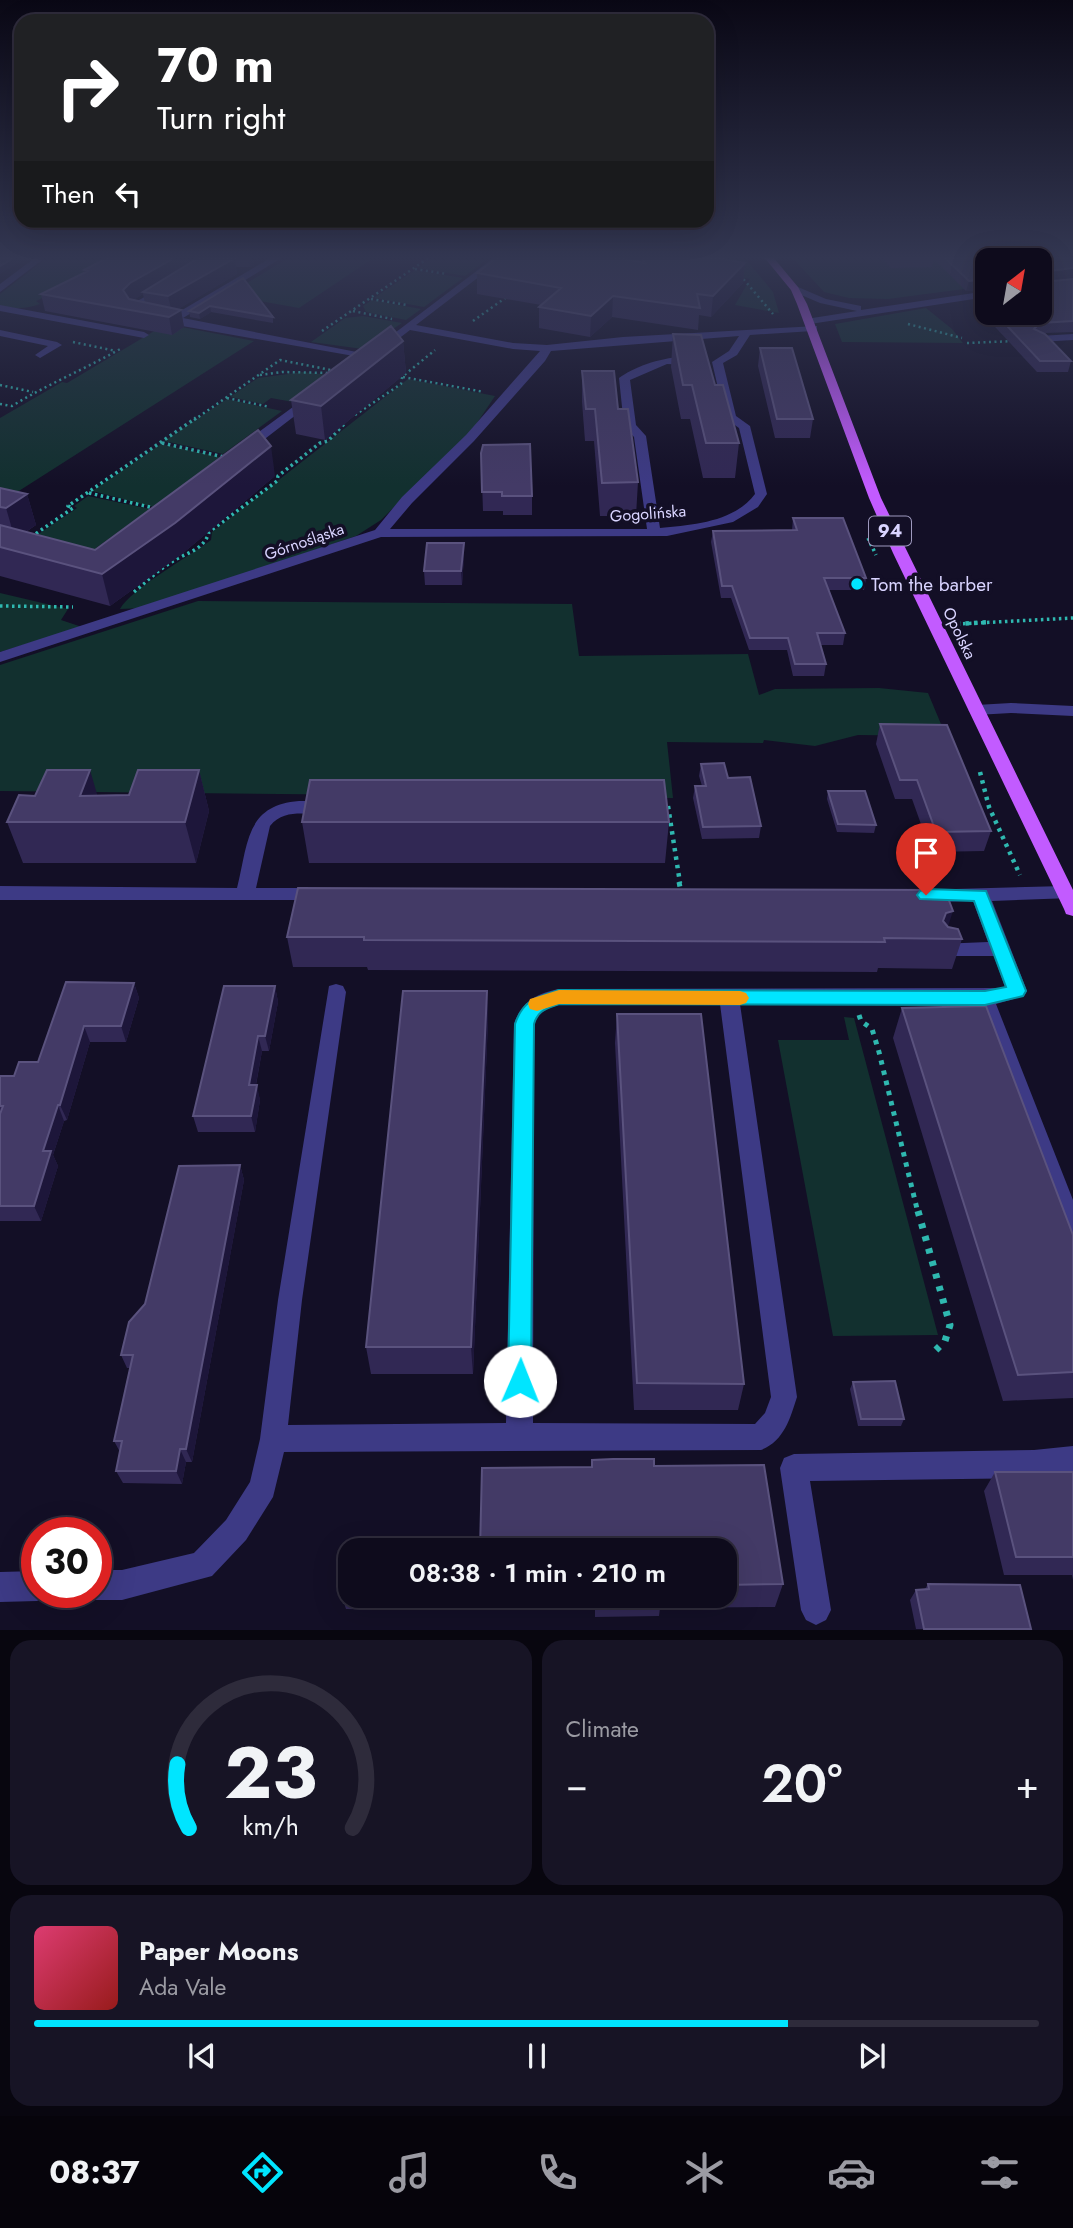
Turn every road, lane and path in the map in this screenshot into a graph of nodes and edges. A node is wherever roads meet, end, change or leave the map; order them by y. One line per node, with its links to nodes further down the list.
1 (0, 333): 20 (street)
2 (134, 333): 11 (street)
3 (237, 333): 21 (street)
4 (320, 333): 12 (path)
5 (400, 333): 21 (street)
6 (442, 333): 19 (street)
7 (734, 333): 19 (street)
8 (746, 333): 22 (street)
9 (815, 333): 47 (main road, Opolska / 94)
10 (943, 333): 14 (path)
11 (144, 335)
12 (314, 337)
13 (1073, 337): 15 (street)
14 (962, 338)
15 (1039, 339): 16 (path)
16 (967, 343)
17 (440, 346): 25 (path)
18 (124, 347): 28 (path)
19 (547, 348): 29 (street)
20 (40, 355)
21 (367, 357): 23 (street)
22 (716, 362): 41 (street); 41 (street, Gogolińska)
23 (342, 372): 24 (path); 24 (path)
24 (259, 375): 30 (path)
25 (402, 377): 29 (path); 43 (path)
26 (0, 385): 28 (path)
27 (328, 386): 37 (street)
28 (34, 392): 31 (path)
29 (506, 396): 40 (street)
30 (226, 397): 34 (path); 36 (path)
31 (18, 401): 32 (path); 33 (path)
32 (2, 405): 33 (path)
33 (9, 406): 35 (path)
34 (275, 408)
35 (0, 411)
36 (161, 443): 37 (path); 38 (path)
37 (227, 458)
38 (88, 493): 39 (path); 42 (path)
39 (154, 508)
40 (380, 533): 41 (street, Gogolińska); 48 (street, Górnośląska)
41 (654, 533)
42 (28, 539)
43 (133, 593)
44 (0, 606): 45 (path)
45 (73, 607)
46 (1073, 618): 47 (path)
47 (935, 625): 49 (main road, Opolska / 94)
48 (0, 657)
49 (976, 710): 50 (street); 61 (main road, Opolska / 94)
50 (1073, 711)
51 (977, 764): 54 (path)
52 (668, 806): 58 (path)
53 (340, 807): 56 (street)
54 (1022, 878)
55 (0, 893): 56 (street)
56 (245, 895): 57 (street)
57 (341, 895)
58 (681, 895)
59 (899, 895): 60 (street)
60 (980, 895): 61 (street); 63 (street)
61 (1069, 901)
62 (946, 949): 63 (street)
63 (1000, 949): 66 (street)
64 (336, 992): 71 (street)
65 (729, 998): 66 (street); 70 (street); 70 (street)
66 (985, 998): 68 (street)
67 (858, 1012): 69 (path)
68 (1073, 1230)
69 (931, 1355)
70 (519, 1436): 71 (street)
71 (273, 1439): 73 (street)
72 (1073, 1460): 76 (street)
73 (112, 1585)
74 (21, 1586): 75 (street)
75 (0, 1587)
76 (816, 1610)

